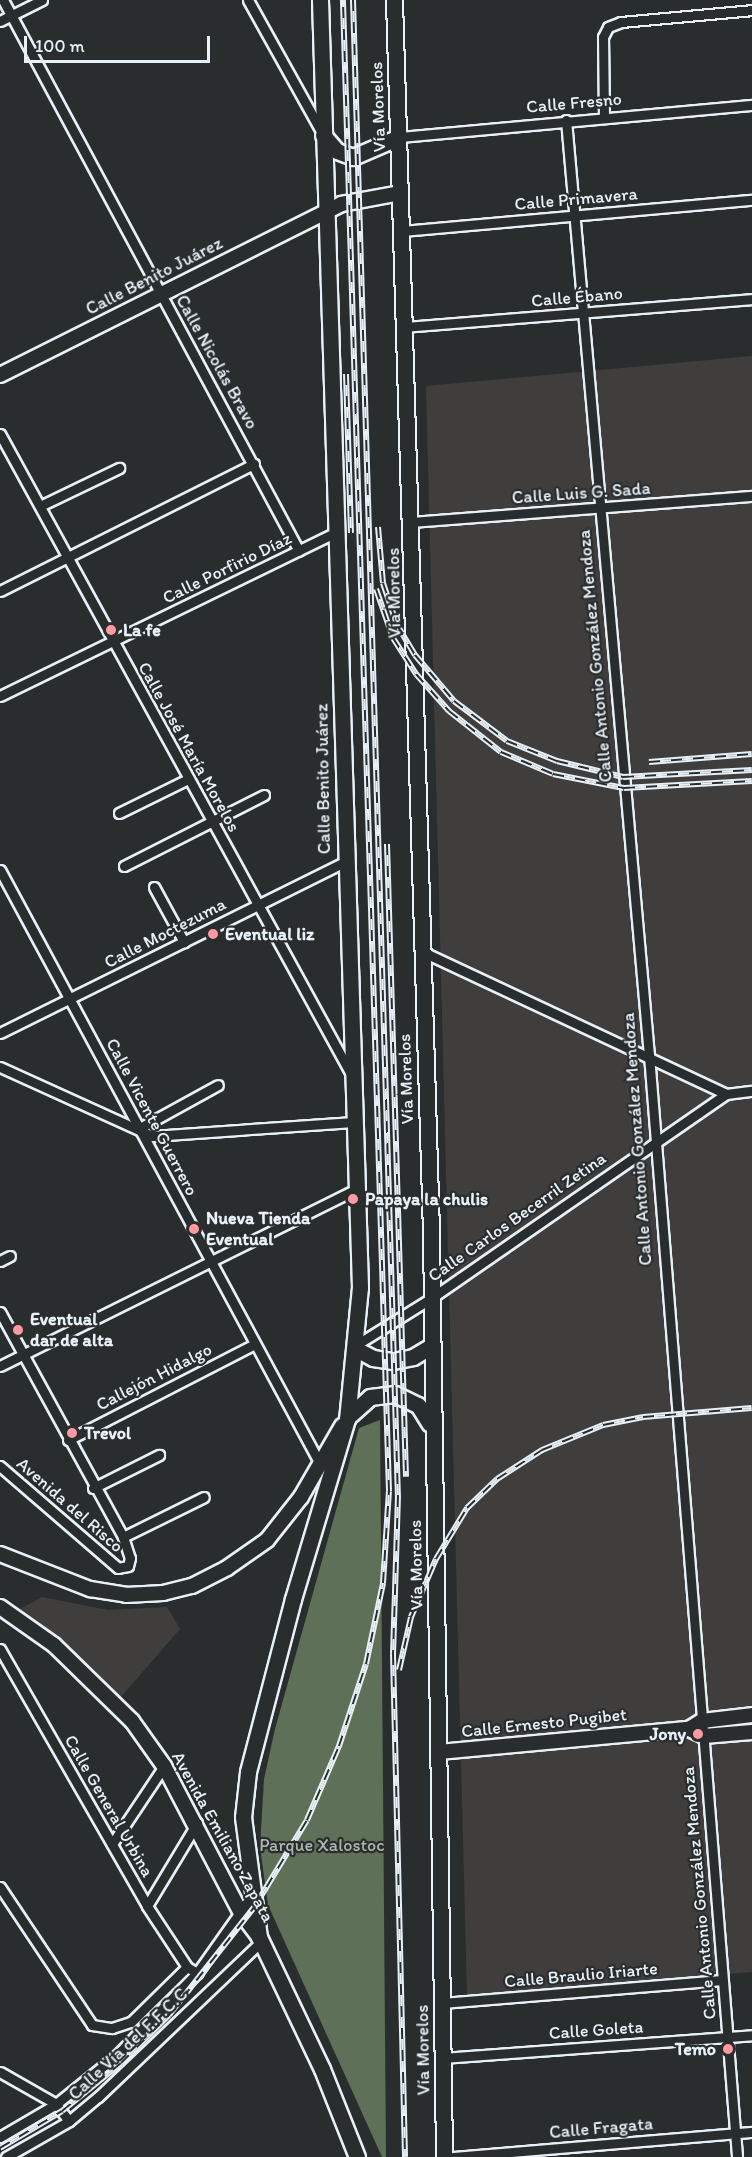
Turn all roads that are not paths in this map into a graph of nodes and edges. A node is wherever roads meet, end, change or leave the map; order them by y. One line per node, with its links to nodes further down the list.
1 (3, 0): 7 (street, Calle Nicolás Bravo)
2 (42, 0): 7 (street)
3 (248, 0): 12 (street)
4 (320, 0): 12 (main road, Calle Benito Juárez)
5 (394, 0): 13 (main road, Vía Morelos)
6 (752, 10): 10 (street)
7 (11, 16): 8 (street); 19 (street, Calle Nicolás Bravo)
8 (0, 21)
9 (752, 105): 10 (street, Calle Fresno)
10 (604, 117): 11 (street, Calle Fresno)
11 (566, 120): 13 (street, Calle Fresno); 17 (street, Calle Antonio González Mendoza)
12 (323, 135): 13 (main road); 16 (main road, Calle Benito Juárez)
13 (399, 137): 14 (main road, Vía Morelos)
14 (400, 193): 16 (street, Calle Benito Juárez); 18 (main road, Vía Morelos)
15 (752, 200): 17 (street, Calle Primavera)
16 (326, 211): 19 (street, Calle Benito Juárez); 31 (main road, Calle Benito Juárez)
17 (574, 216): 18 (street, Calle Primavera); 21 (street, Calle Antonio González Mendoza)
18 (402, 231): 22 (main road, Vía Morelos)
19 (161, 294): 23 (street, Calle Benito Juárez); 25 (street, Calle Nicolás Bravo)
20 (752, 299): 21 (street, Calle Ébano)
21 (584, 313): 22 (street, Calle Ébano); 29 (street, Calle Antonio González Mendoza)
22 (404, 327): 30 (main road, Vía Morelos)
23 (0, 375)
24 (0, 434): 28 (street, Calle José María Morelos)
25 (254, 464): 32 (street, Calle Nicolás Bravo); 33 (street)
26 (118, 468): 28 (street)
27 (752, 496): 29 (street, Calle Luis G. Sada)
28 (40, 506): 33 (street, Calle José María Morelos)
29 (597, 507): 30 (street, Calle Luis G. Sada); 50 (street, Calle Antonio González Mendoza)
30 (412, 522): 47 (main road, Vía Morelos)
31 (338, 531): 32 (street, Calle Porfirio Díaz); 41 (main road, Calle Benito Juárez)
32 (299, 550): 35 (street, Calle Porfirio Díaz)
33 (69, 559): 34 (street); 35 (street, Calle José María Morelos)
34 (0, 591)
35 (112, 642): 36 (street, Calle Porfirio Díaz); 37 (street, Calle José María Morelos)
36 (0, 696)
37 (188, 779): 39 (street); 40 (street, Calle José María Morelos)
38 (264, 795): 40 (street)
39 (119, 813)
40 (212, 822): 42 (street); 45 (street, Calle José María Morelos)
41 (344, 862): 45 (street, Calle Moctezuma); 52 (main road, Calle Benito Juárez)
42 (124, 866)
43 (0, 870): 48 (street, Calle Vicente Guerrero)
44 (154, 887): 46 (street)
45 (255, 905): 46 (street, Calle Moctezuma); 52 (street, Calle José María Morelos)
46 (184, 942): 48 (street, Calle Moctezuma)
47 (420, 951): 50 (street); 63 (main road, Vía Morelos)
48 (70, 999): 49 (street, Calle Moctezuma); 57 (street, Calle Vicente Guerrero)
49 (0, 1033)
50 (649, 1056): 55 (street); 58 (street, Calle Antonio González Mendoza)
51 (0, 1067): 57 (street)
52 (351, 1074): 56 (main road, Calle Benito Juárez)
53 (218, 1085): 57 (street)
54 (752, 1091): 55 (street, Calle Carlos Becerril Zetina)
55 (726, 1094): 58 (street, Calle Carlos Becerril Zetina)
56 (354, 1122): 57 (street); 59 (main road, Calle Benito Juárez)
57 (138, 1129): 62 (street, Calle Vicente Guerrero)
58 (653, 1141): 63 (street, Calle Carlos Becerril Zetina); 83 (street, Calle Antonio González Mendoza)
59 (357, 1189): 62 (street); 67 (main road, Calle Benito Juárez)
60 (10, 1256): 61 (street)
61 (0, 1261)
62 (212, 1262): 65 (street, Calle Vicente Guerrero); 68 (street)
63 (430, 1299): 66 (main road, Vía Morelos); 67 (street, Calle Carlos Becerril Zetina)
64 (0, 1312): 68 (street)
65 (255, 1344): 72 (street, Callejón Hidalgo); 75 (street, Calle Vicente Guerrero)
66 (431, 1346): 67 (main road); 71 (main road, Vía Morelos)
67 (356, 1347): 70 (main road)
68 (24, 1354): 69 (street); 72 (street)
69 (0, 1366)
70 (347, 1419): 71 (main road); 75 (main road)
71 (431, 1427): 87 (main road, Vía Morelos)
72 (68, 1440): 76 (street)
73 (159, 1455): 76 (street)
74 (0, 1466): 78 (street, Avenida del Risco)
75 (326, 1466): 79 (street); 92 (main road)
76 (93, 1488): 78 (street)
77 (204, 1497): 78 (street)
78 (123, 1537)
79 (0, 1554)
80 (0, 1607): 88 (street, Avenida Emiliano Zapata)
81 (0, 1649): 90 (street, Calle General Urbina)
82 (752, 1715): 83 (street, Calle Ernesto Pugibet)
83 (702, 1720): 84 (street, Calle Ernesto Pugibet); 86 (street, Calle Antonio González Mendoza)
84 (689, 1729): 86 (street); 87 (street, Calle Ernesto Pugibet)
85 (752, 1732): 86 (street)
86 (704, 1736): 98 (street, Calle Antonio González Mendoza)
87 (439, 1752): 99 (main road, Vía Morelos)
88 (164, 1766): 89 (street, Avenida Emiliano Zapata); 90 (street)
89 (198, 1823): 93 (street); 94 (street, Avenida Emiliano Zapata)
90 (112, 1844): 93 (street, Calle General Urbina)
91 (0, 1887): 96 (street)
92 (253, 1894): 94 (street, Calle Vía del F.F.C.C); 95 (main road)
93 (147, 1906): 96 (street, Calle General Urbina)
94 (241, 1913): 95 (street, Avenida Emiliano Zapata); 97 (street, Calle Vía del F.F.C.C)
95 (260, 1939): 105 (street, Calle Vía del F.F.C.C); 110 (main road)
96 (187, 1967): 97 (street, Calle General Urbina)
97 (197, 1973): 104 (street, Calle Vía del F.F.C.C)
98 (722, 1980): 99 (street, Calle Braulio Iriarte); 101 (street, Calle Antonio González Mendoza)
99 (442, 2003): 102 (main road, Vía Morelos)
100 (752, 2035): 101 (street, Calle Goleta)
101 (727, 2037): 102 (street, Calle Goleta); 107 (street, Calle Antonio González Mendoza)
102 (442, 2058): 111 (main road, Vía Morelos)
103 (1, 2073): 104 (street)
104 (56, 2103): 105 (street); 108 (street, Calle Vía del F.F.C.C)
105 (69, 2121): 109 (street, Calle Vía del F.F.C.C)
106 (752, 2132): 107 (street, Calle Fragata)
107 (736, 2133): 112 (street, Calle Fragata); 113 (street, Calle Antonio González Mendoza)
108 (0, 2137)
109 (6, 2157)
110 (357, 2157)
111 (444, 2157)
112 (452, 2157)
113 (737, 2157)

